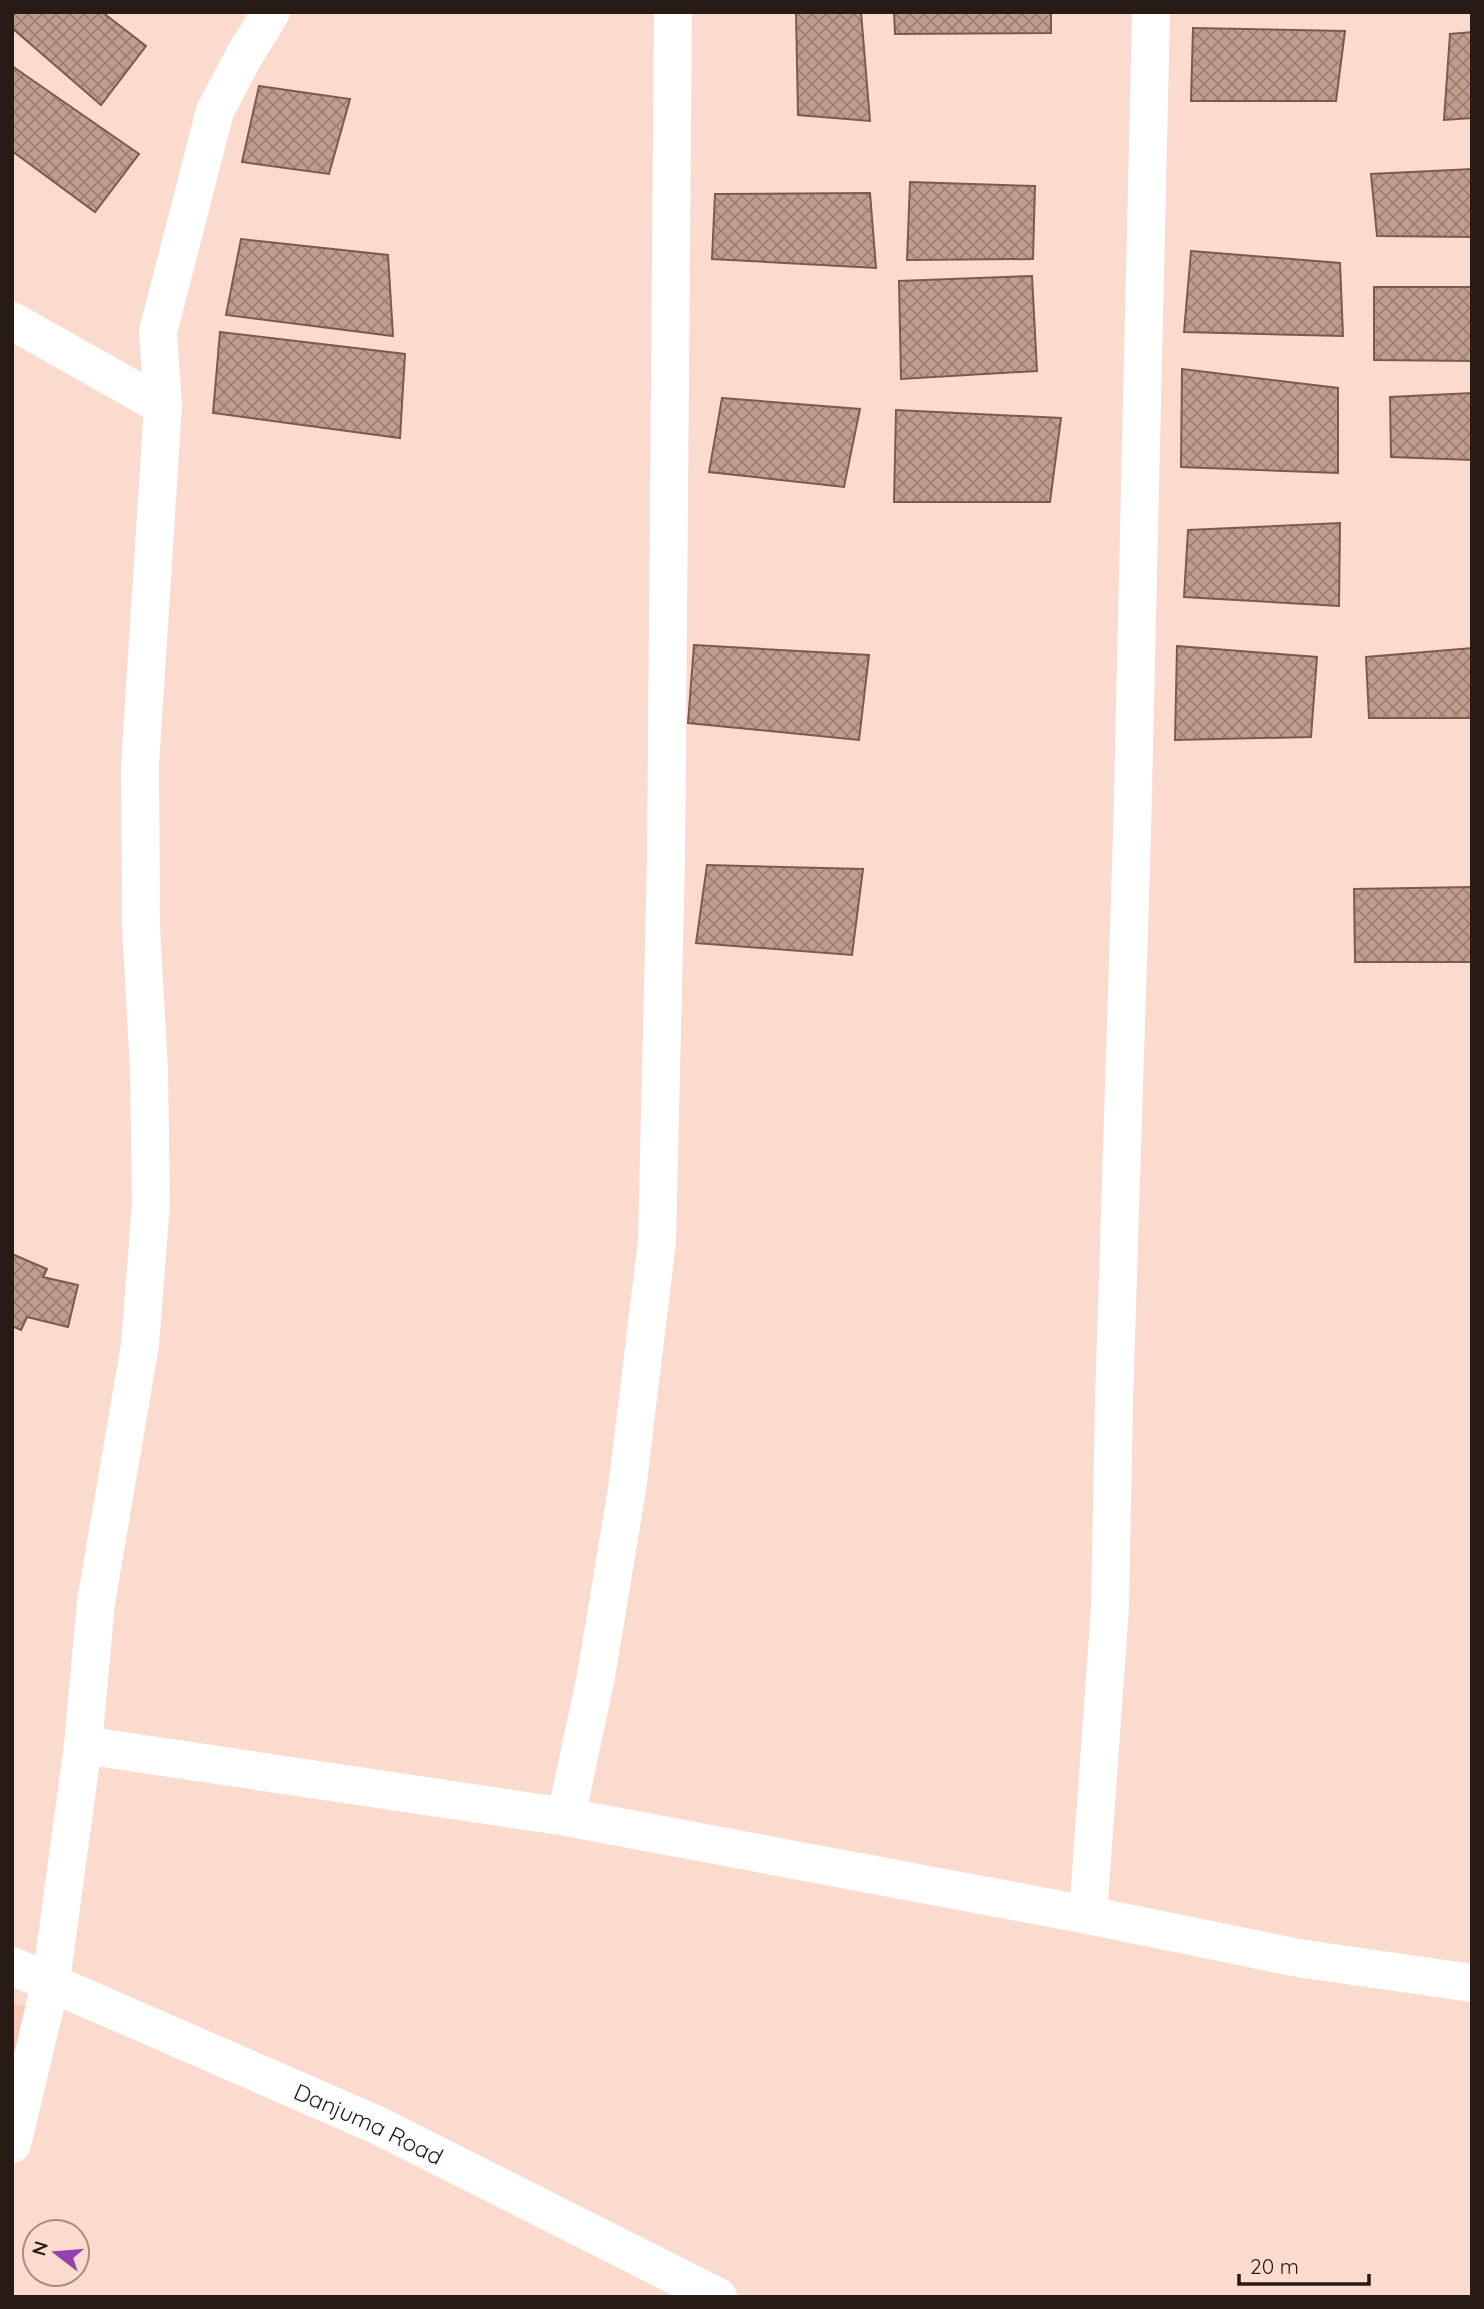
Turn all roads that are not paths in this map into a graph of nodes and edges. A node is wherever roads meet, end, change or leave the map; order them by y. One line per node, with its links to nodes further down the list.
1 (271, 12): 5 (street)
2 (673, 12): 7 (street)
3 (1151, 12): 8 (street)
4 (12, 321): 5 (street)
5 (163, 406): 6 (street)
6 (83, 1745): 7 (street); 10 (street)
7 (566, 1817): 8 (street)
8 (1088, 1915): 11 (street)
9 (12, 1966): 10 (street, Danjuma Road)
10 (51, 1981): 12 (street); 13 (street, Danjuma Road)
11 (1472, 1983)
12 (12, 2144)
13 (718, 2297)

